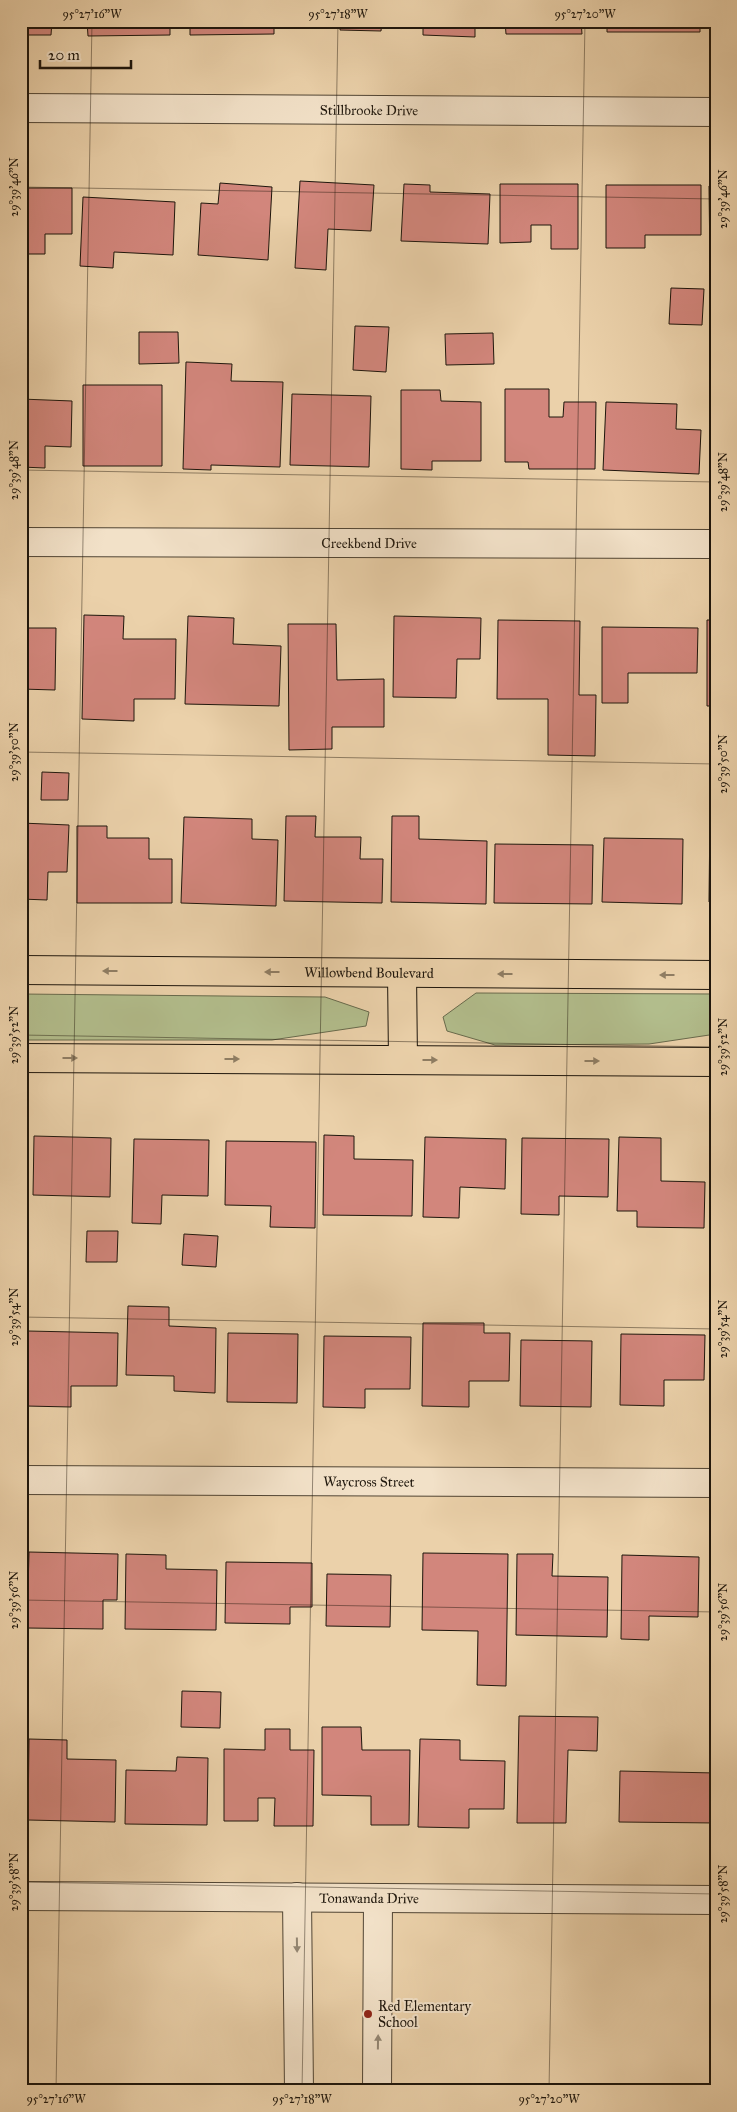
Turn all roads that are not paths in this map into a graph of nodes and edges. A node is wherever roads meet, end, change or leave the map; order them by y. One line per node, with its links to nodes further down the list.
1 (21, 108): 2 (street, Stillbrooke Drive)
2 (716, 112)
3 (21, 542): 4 (street, Creekbend Drive)
4 (716, 544)
5 (21, 970): 6 (main road, Willowbend Boulevard, one-way to 5)
6 (402, 973): 7 (main road, Willowbend Boulevard, one-way to 6); 9 (main road)
7 (716, 975)
8 (21, 1058): 9 (main road, one-way to 9)
9 (403, 1060): 10 (main road, one-way to 10)
10 (711, 1060)
11 (21, 1480): 12 (street, Waycross Street)
12 (716, 1483)
13 (21, 1896): 14 (street, Tonawanda Drive)
14 (297, 1896): 15 (street, Tonawanda Drive); 17 (street, one-way to 17)
15 (378, 1898): 16 (street, Tonawanda Drive); 18 (street, one-way to 15)
16 (716, 1900)
17 (299, 2091)
18 (377, 2091)

